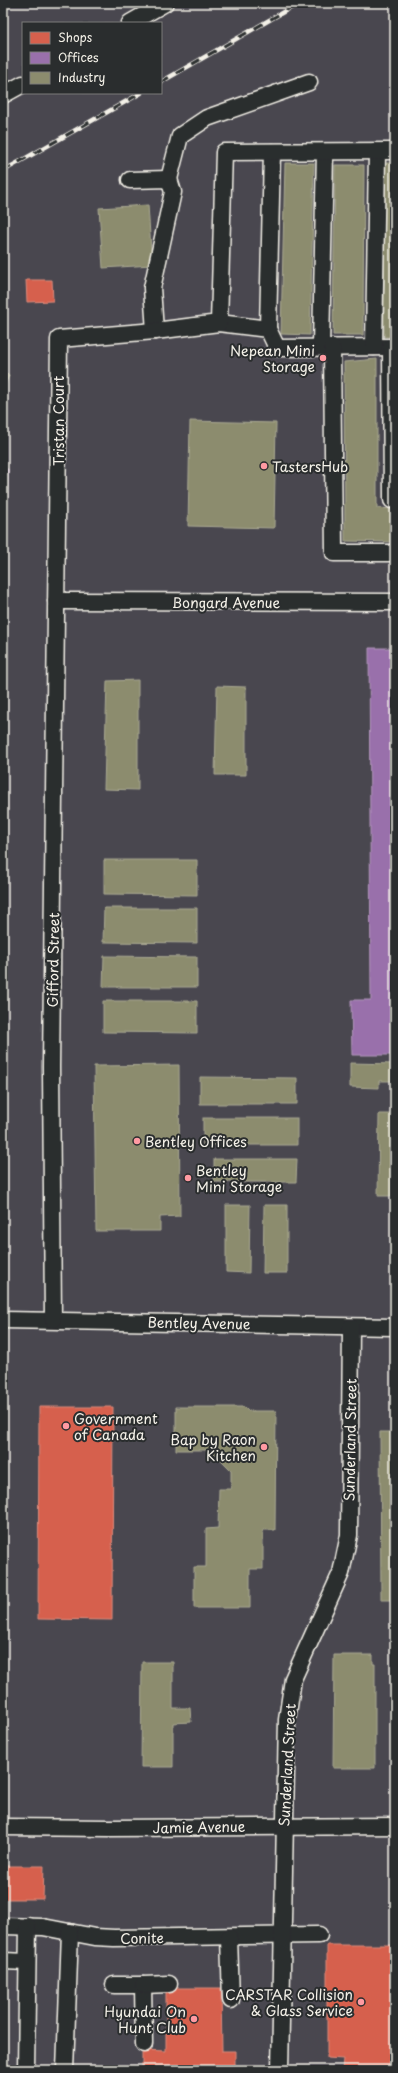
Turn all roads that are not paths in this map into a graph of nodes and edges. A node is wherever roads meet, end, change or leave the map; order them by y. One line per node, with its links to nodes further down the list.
1 (165, 3): 2 (street)
2 (132, 22)
3 (308, 82): 10 (street)
4 (22, 85): 5 (street)
5 (3, 95)
6 (395, 151): 9 (street)
7 (272, 152): 8 (street); 12 (street); 13 (street)
8 (325, 152): 9 (street); 15 (street)
9 (377, 152): 16 (street)
10 (169, 179): 11 (street); 14 (street)
11 (130, 180)
12 (219, 323): 13 (street); 14 (street)
13 (268, 328): 15 (street)
14 (155, 331): 20 (street, Tristan Court)
15 (327, 347): 16 (street); 19 (street)
16 (374, 347): 17 (street)
17 (393, 347): 18 (street)
18 (395, 500)
19 (395, 553)
20 (56, 601): 21 (street, Bongard Avenue); 23 (street, Gifford Street)
21 (395, 602)
22 (3, 1320): 23 (street, Bentley Avenue)
23 (53, 1320): 24 (street, Bentley Avenue)
24 (351, 1327): 25 (street, Bentley Avenue); 26 (street, Sunderland Street)
25 (395, 1327)
26 (283, 1826): 27 (street, Jamie Avenue); 28 (street, Jamie Avenue); 33 (street, Sunderland Street)
27 (395, 1826)
28 (3, 1827)
29 (3, 1926): 30 (street, Conite)
30 (28, 1926): 31 (street, Conite); 36 (street)
31 (70, 1932): 34 (street, Conite); 43 (street)
32 (319, 1935): 33 (street, Conite)
33 (283, 1936): 34 (street, Conite); 44 (street, Sunderland Street)
34 (229, 1937): 40 (street)
35 (3, 1961): 36 (street)
36 (27, 1962): 42 (street)
37 (143, 1984): 38 (street); 39 (street); 41 (street)
38 (169, 1984)
39 (114, 1985)
40 (231, 2000)
41 (144, 2044)
42 (26, 2070)
43 (65, 2070)
44 (280, 2070)

